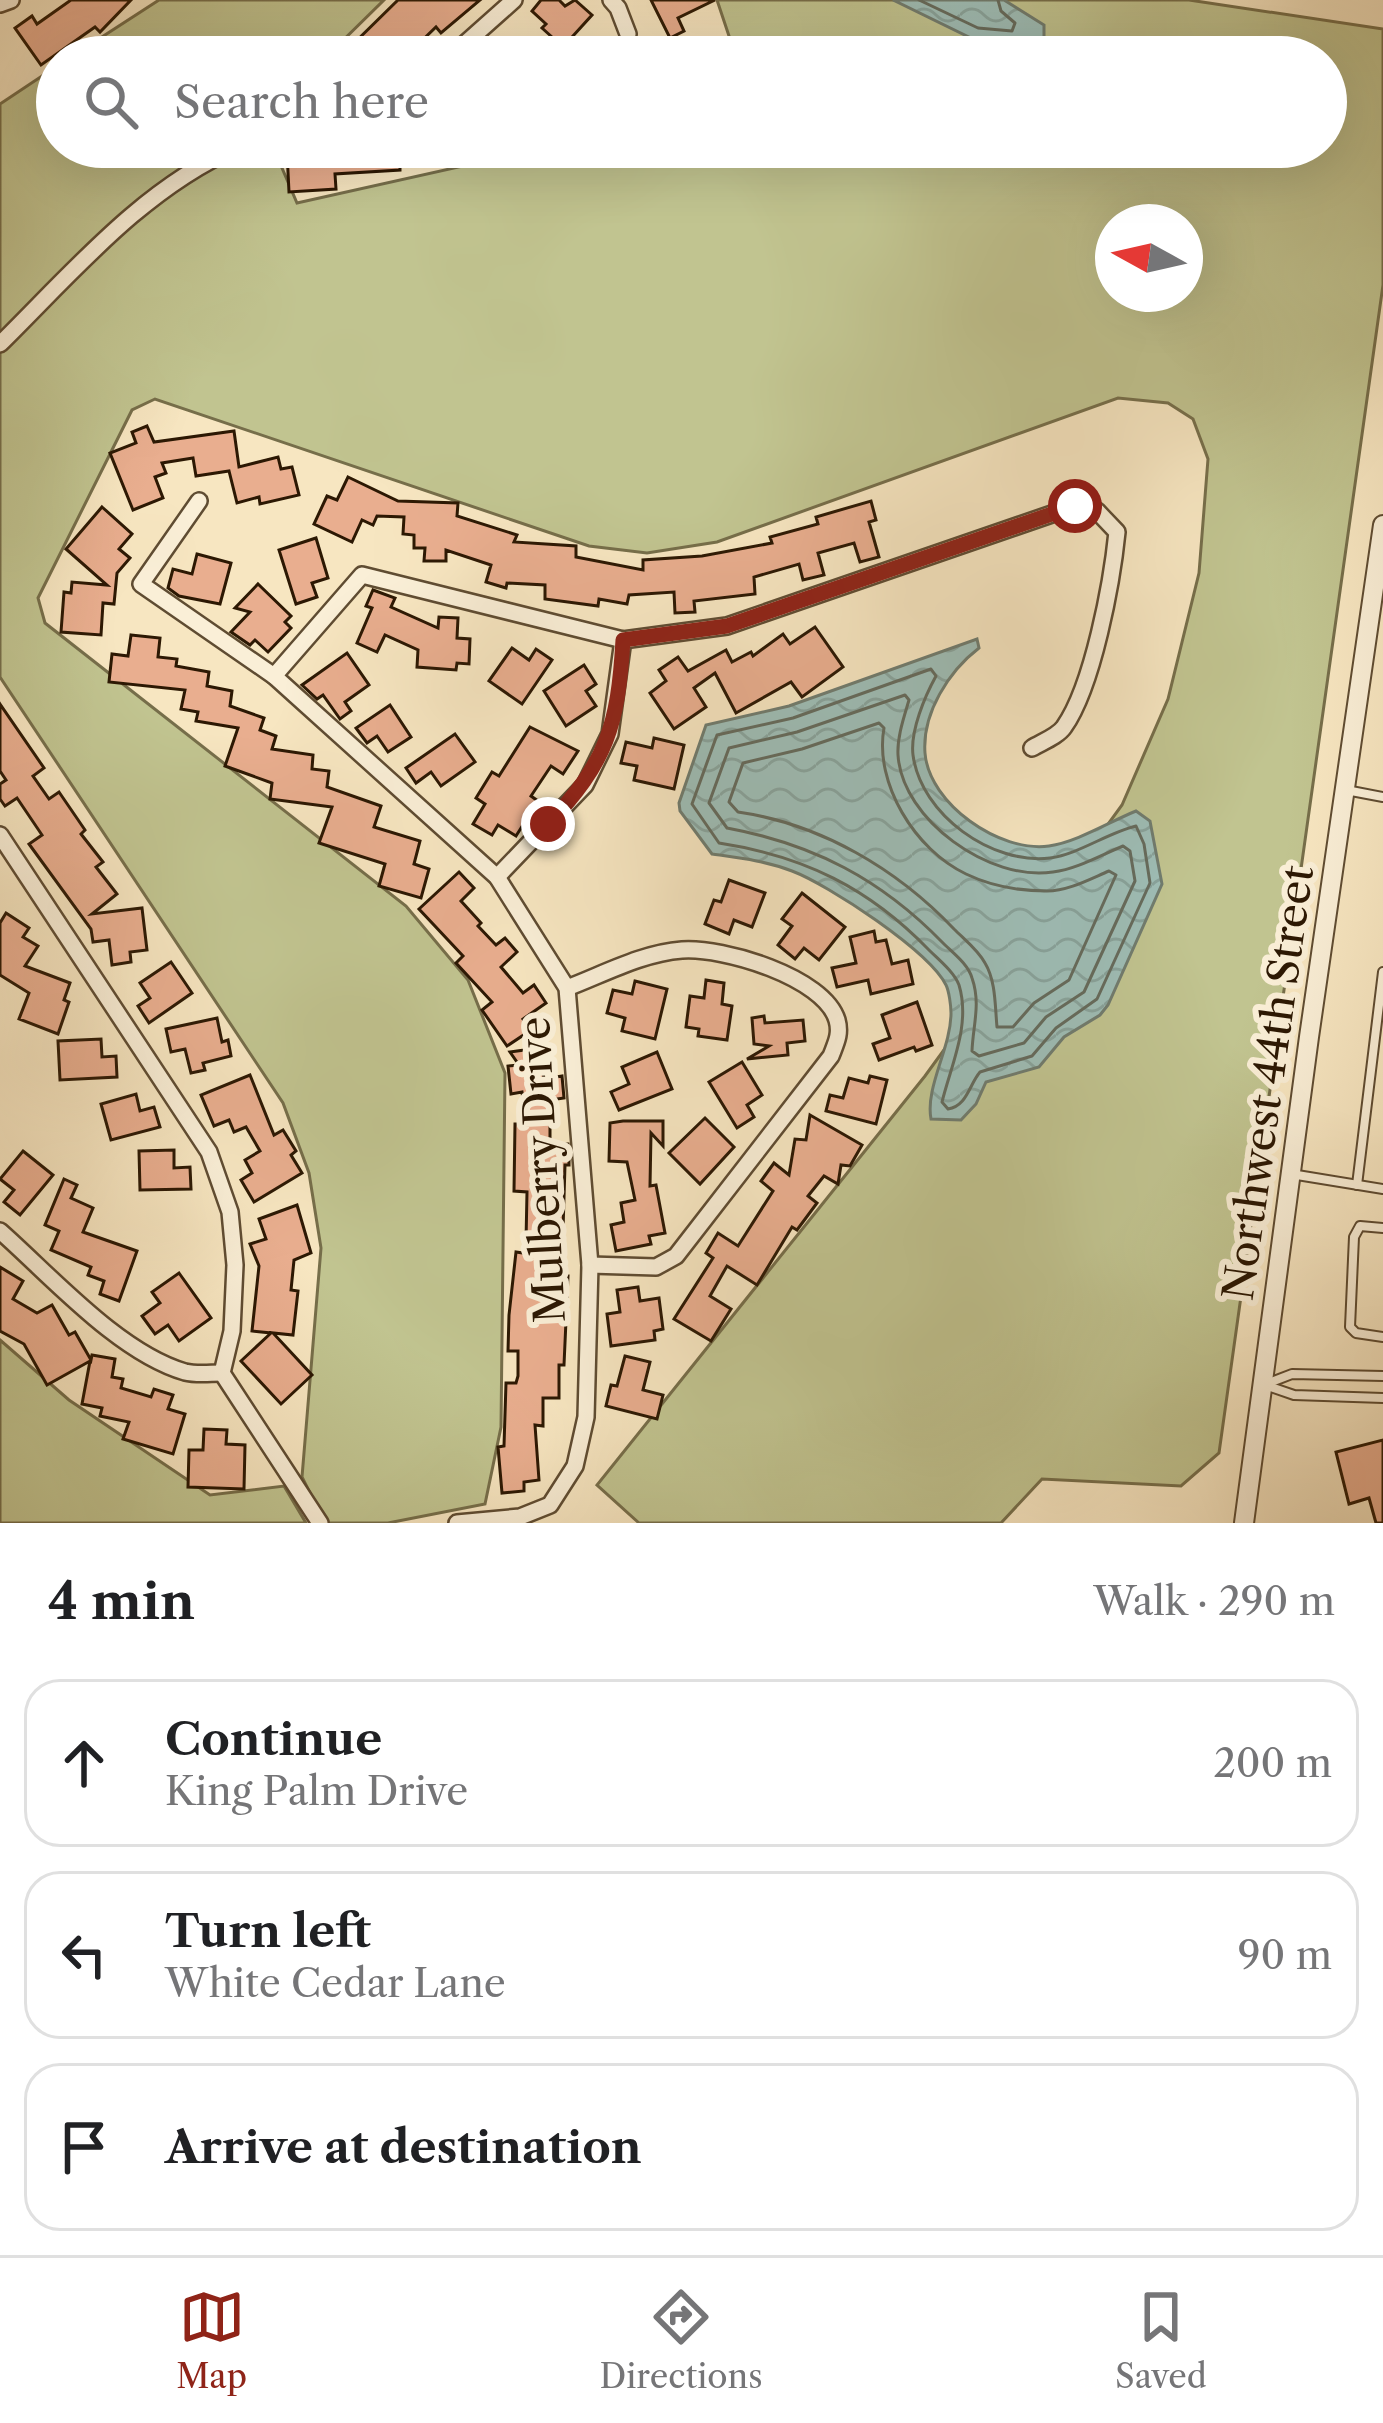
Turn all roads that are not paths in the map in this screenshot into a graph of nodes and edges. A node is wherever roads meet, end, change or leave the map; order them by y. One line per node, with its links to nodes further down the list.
1 (10, 0): 4 (street)
2 (514, 0): 6 (street)
3 (610, 0): 5 (street)
4 (0, 4)
5 (628, 34)
6 (474, 36)
7 (197, 168): 8 (street)
8 (0, 344)
9 (199, 501): 12 (street, Mulberry Drive)
10 (1383, 525): 14 (street, Northwest 44th Street)
11 (623, 640): 12 (street); 13 (street); 17 (street)
12 (274, 676): 17 (street, Mulberry Drive)
13 (1032, 748)
14 (1345, 790): 15 (lane); 20 (street, Northwest 44th Street)
15 (1383, 797)
16 (0, 835): 27 (street)
17 (497, 877): 19 (street, Mulberry Drive)
18 (1383, 972): 21 (lane)
19 (567, 988): 25 (street, Mulberry Drive); 25 (street)
20 (1291, 1174): 21 (lane); 29 (street, Northwest 44th Street)
21 (1357, 1185): 22 (lane)
22 (1383, 1189)
23 (1383, 1228): 26 (lane)
24 (0, 1231): 27 (street)
25 (590, 1264): 31 (street, Mulberry Drive)
26 (1383, 1337)
27 (222, 1373): 32 (street)
28 (1383, 1376): 29 (lane)
29 (1263, 1385): 30 (lane); 34 (street, Northwest 44th Street)
30 (1383, 1398)
31 (497, 1521): 33 (street, Mulberry Drive)
32 (320, 1523)
33 (457, 1523)
34 (1244, 1523)

